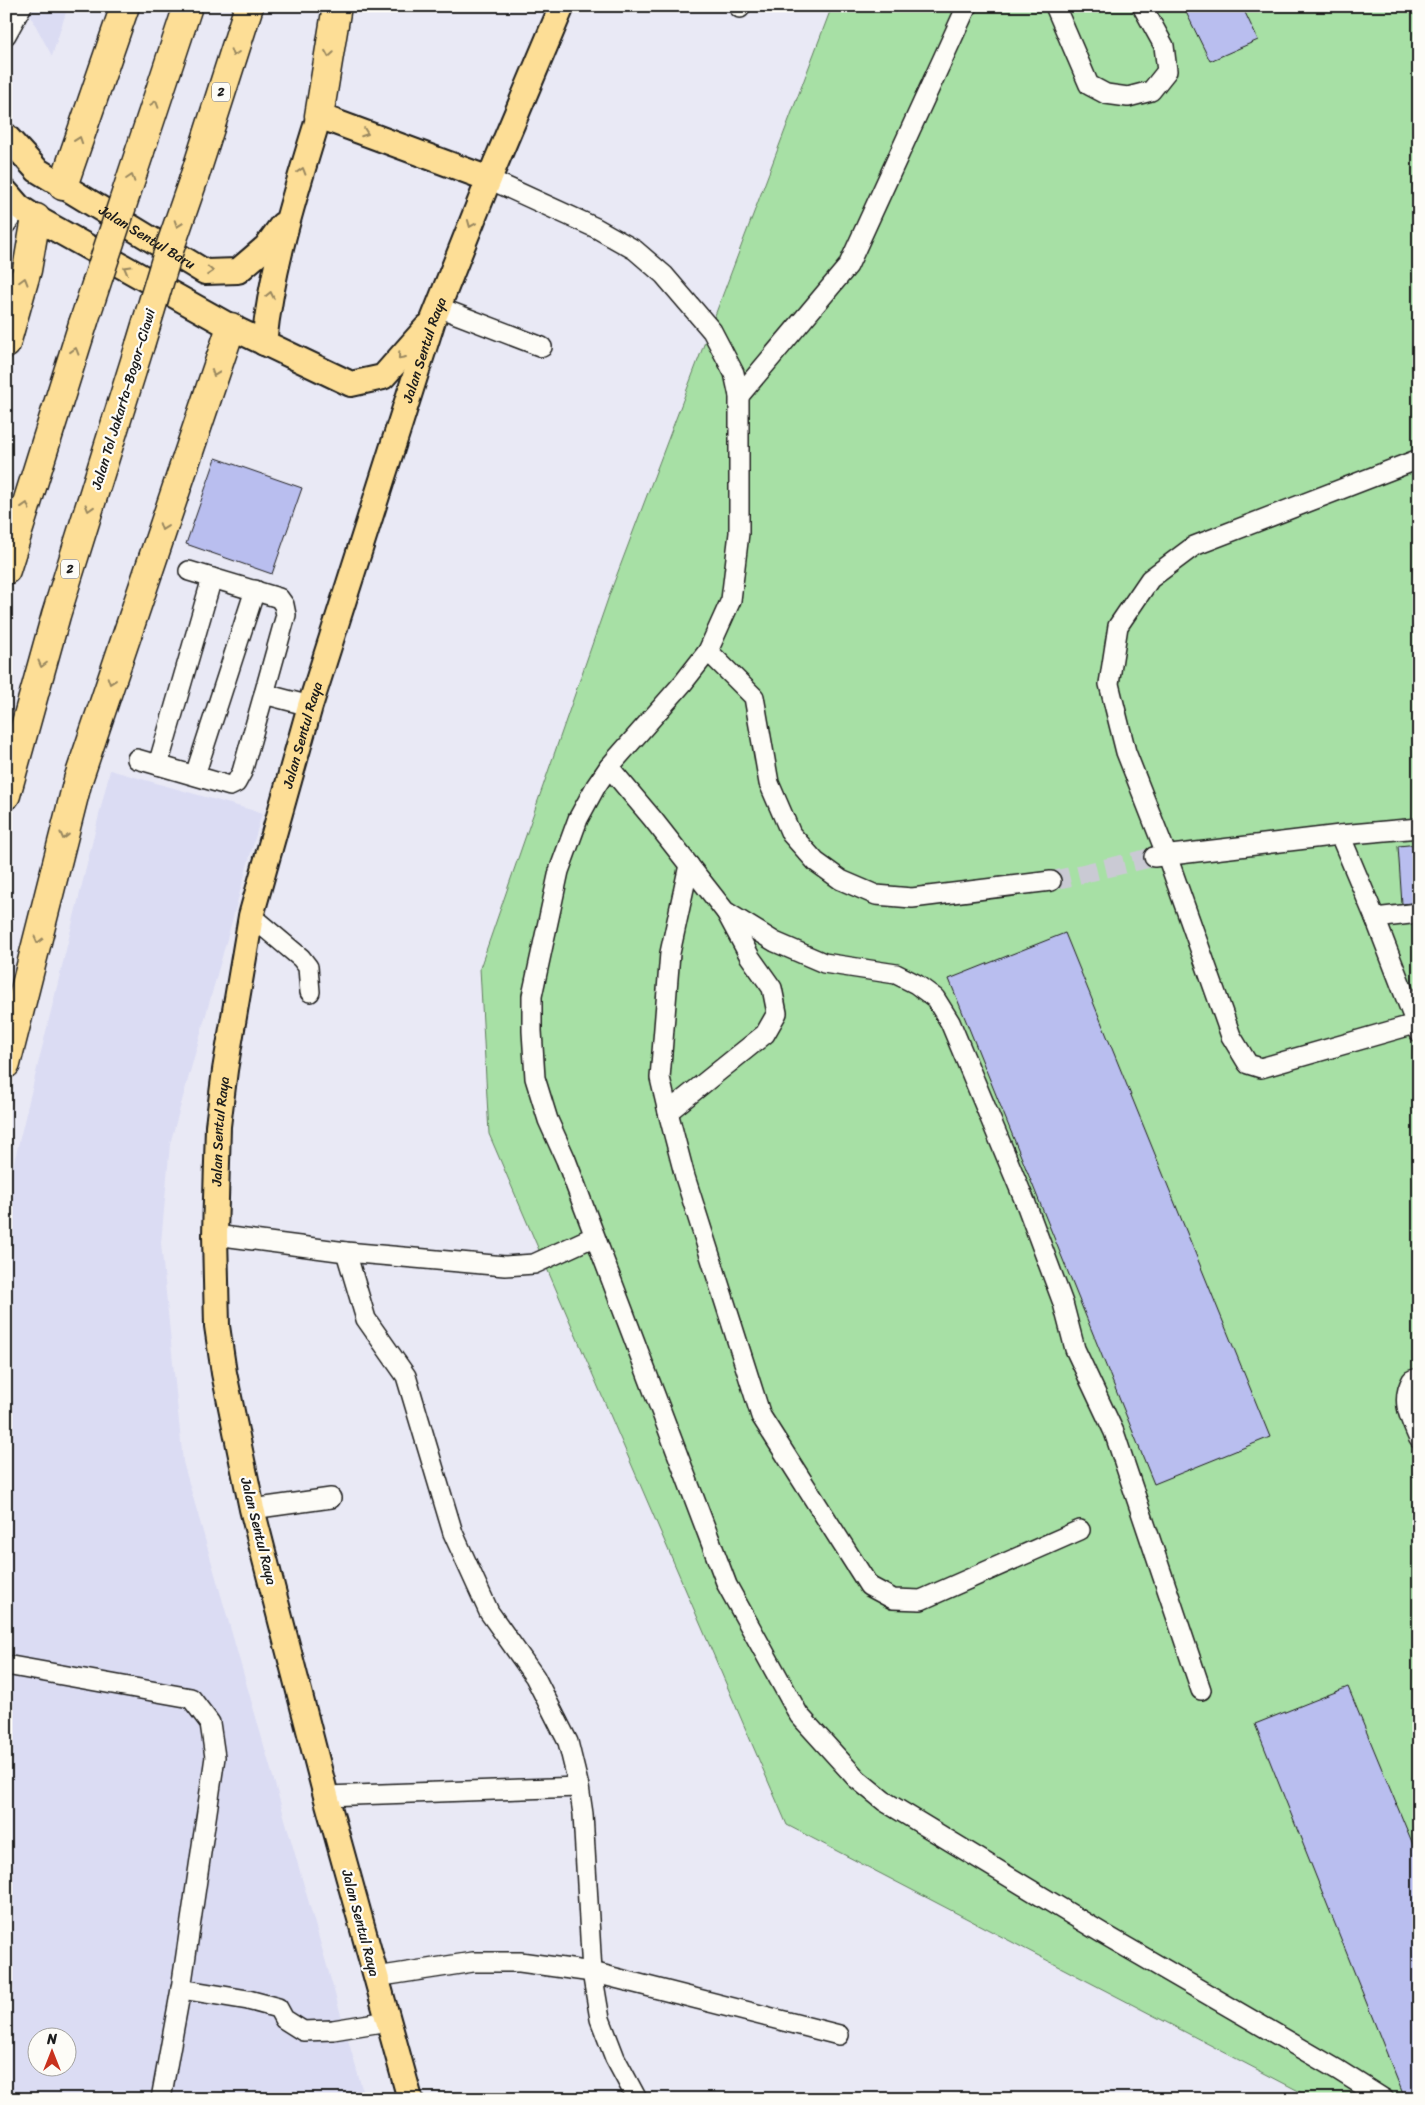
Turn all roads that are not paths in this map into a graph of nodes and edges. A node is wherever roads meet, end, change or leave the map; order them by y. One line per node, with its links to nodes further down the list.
1 (22, 6): 10 (street)
2 (124, 6): 14 (highway, one-way to 2)
3 (188, 6): 24 (highway, one-way to 3, bridge)
4 (249, 6): 35 (highway, Jalan Tol Jakarta–Bogor–Ciawi / 2, one-way to 35, bridge)
5 (336, 6): 11 (highway, one-way to 11)
6 (562, 6): 13 (main road, Jalan Sentul Raya)
7 (967, 6): 22 (street)
8 (1055, 6): 9 (street)
9 (1142, 6)
10 (6, 35)
11 (319, 116): 13 (main road, one-way to 13); 16 (main road, one-way to 11)
12 (6, 136): 14 (main road, Jalan Sentul Baru)
13 (489, 179): 17 (main road, Jalan Sentul Raya, one-way to 17); 22 (street)
14 (63, 186): 16 (main road, Jalan Sentul Baru, one-way to 16)
15 (17, 210): 18 (main road, one-way to 15); 20 (highway, one-way to 15)
16 (288, 217): 19 (main road, one-way to 16)
17 (436, 313): 19 (main road, one-way to 19); 21 (street); 30 (main road, Jalan Sentul Raya)
18 (231, 327): 19 (main road); 47 (highway, one-way to 47)
19 (264, 343)
20 (6, 344)
21 (542, 347)
22 (739, 396): 28 (street)
23 (1419, 459): 38 (street)
24 (6, 570)
25 (189, 571): 26 (street)
26 (212, 578): 27 (street); 32 (street)
27 (255, 590): 29 (street); 34 (street)
28 (708, 651): 33 (street); 40 (street)
29 (264, 694): 30 (street); 34 (street)
30 (310, 706): 43 (main road, Jalan Sentul Raya)
31 (137, 759): 32 (street)
32 (158, 765): 34 (street)
33 (609, 767): 39 (street); 50 (street)
34 (195, 775)
35 (6, 795)
36 (1419, 828): 37 (street)
37 (1340, 835): 38 (street); 44 (street)
38 (1160, 856): 46 (street)
39 (689, 864): 41 (street); 48 (street)
40 (1051, 881)
41 (726, 911): 48 (street); 58 (street)
42 (1419, 913): 44 (street)
43 (251, 916): 45 (street); 49 (main road, Jalan Sentul Raya)
44 (1375, 918): 46 (street)
45 (310, 992)
46 (1417, 1028)
47 (6, 1064)
48 (668, 1112): 56 (street)
49 (215, 1235): 51 (street); 55 (main road, Jalan Sentul Raya)
50 (593, 1237): 51 (street); 69 (street)
51 (346, 1252): 59 (street)
52 (1419, 1378): 53 (street)
53 (1419, 1440)
54 (331, 1498): 55 (street)
55 (252, 1509): 60 (main road, Jalan Sentul Raya)
56 (1080, 1530)
57 (6, 1665): 63 (street)
58 (1201, 1690)
59 (579, 1787): 60 (street); 61 (street)
60 (326, 1796): 62 (main road, Jalan Sentul Raya)
61 (592, 1972): 62 (street); 65 (street); 68 (street)
62 (376, 1977): 64 (main road, Jalan Sentul Raya)
63 (181, 1989): 64 (street); 66 (street)
64 (388, 2021): 67 (main road, Jalan Sentul Raya)
65 (839, 2035)
66 (161, 2099)
67 (410, 2099)
68 (637, 2099)
69 (1384, 2099)

